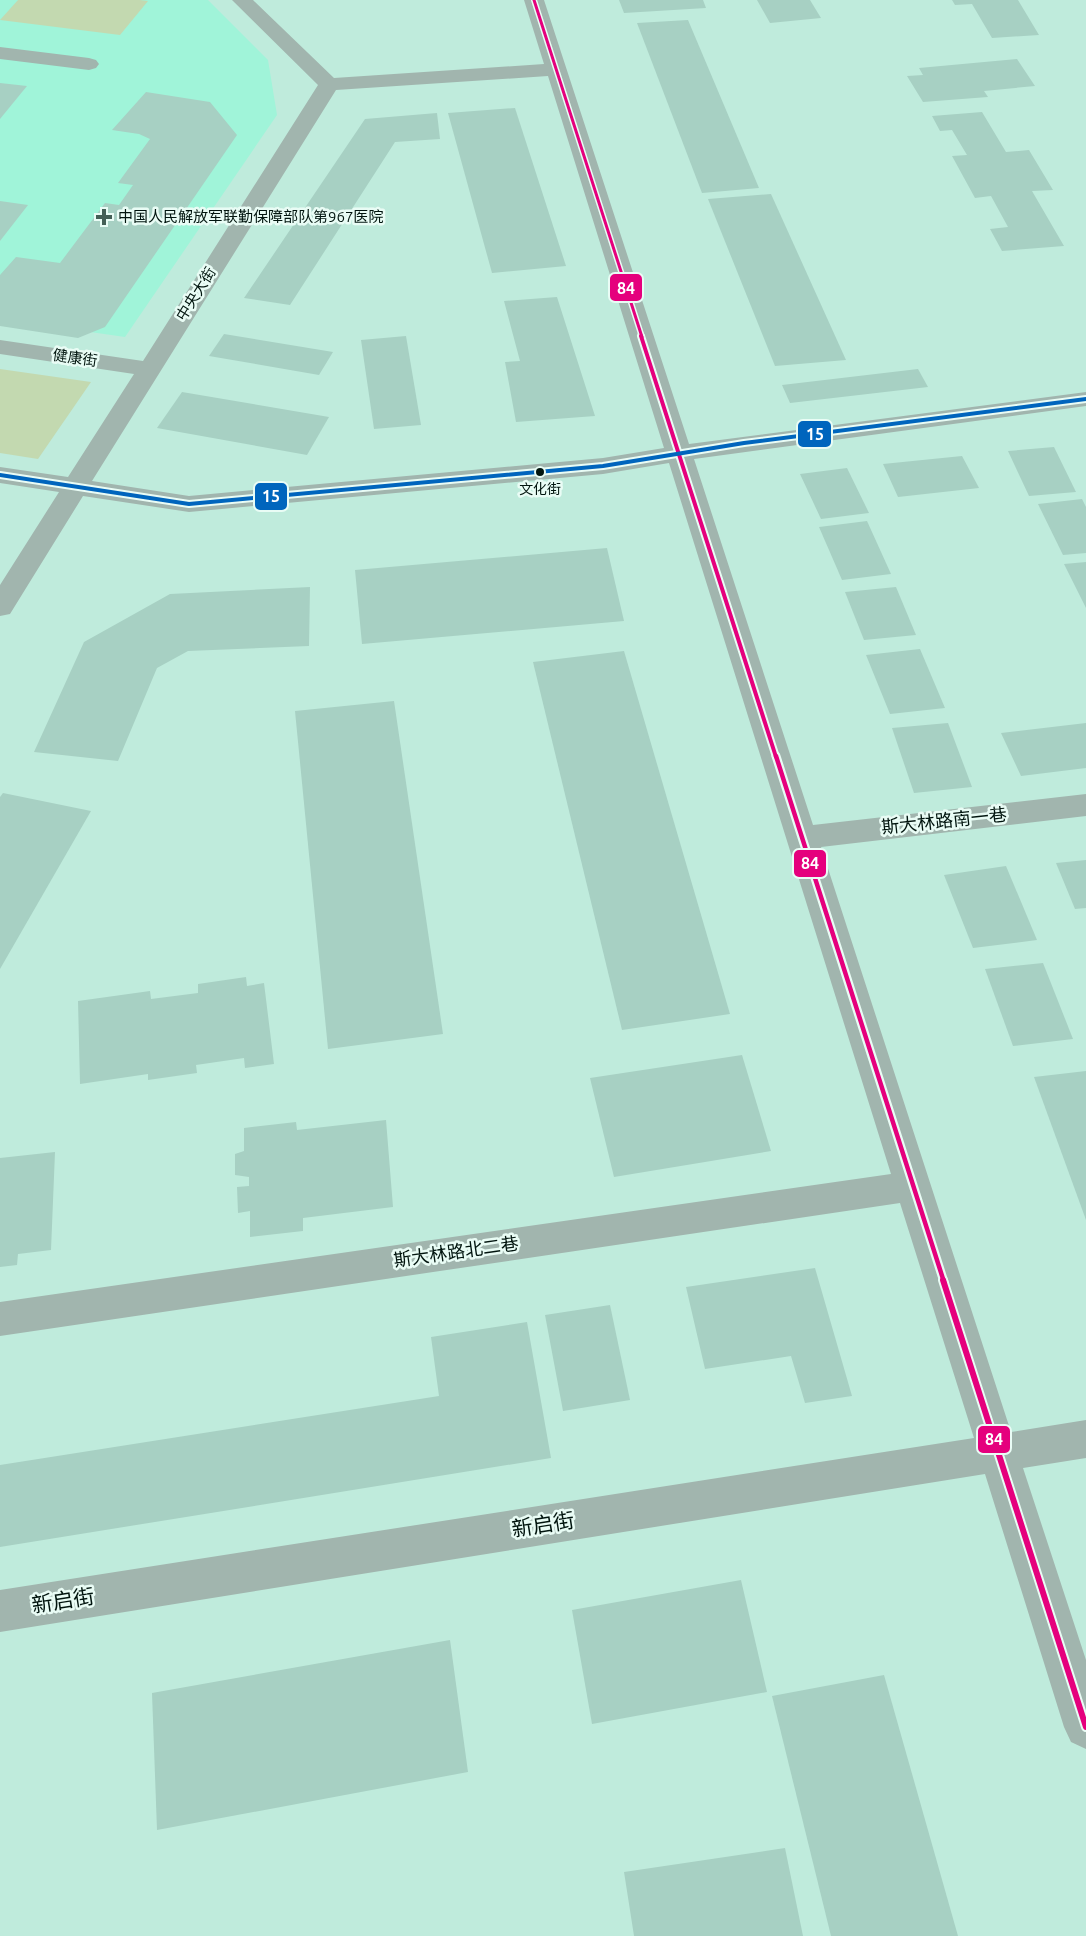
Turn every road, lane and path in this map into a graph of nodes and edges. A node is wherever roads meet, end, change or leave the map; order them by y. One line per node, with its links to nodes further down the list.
1 (242, 0): 6 (street)
2 (534, 0): 5 (street)
3 (0, 53): 4 (street)
4 (88, 64)
5 (556, 69): 6 (street); 10 (street)
6 (329, 84): 8 (street, 中央大街)
7 (0, 347): 8 (street, 健康街)
8 (149, 369): 12 (street, 中央大街)
9 (1086, 399): 10 (street)
10 (679, 454): 12 (street); 15 (street)
11 (0, 475): 12 (street)
12 (76, 487): 13 (street, 中央大街)
13 (0, 607)
14 (1086, 805): 15 (street, 斯大林路南一巷)
15 (802, 837): 16 (street)
16 (913, 1186): 17 (street, 斯大林路北二巷); 19 (street)
17 (0, 1319)
18 (1086, 1439): 19 (street, 新启街)
19 (998, 1453): 20 (street, 新启街); 21 (street)
20 (0, 1611)
21 (1086, 1726)

